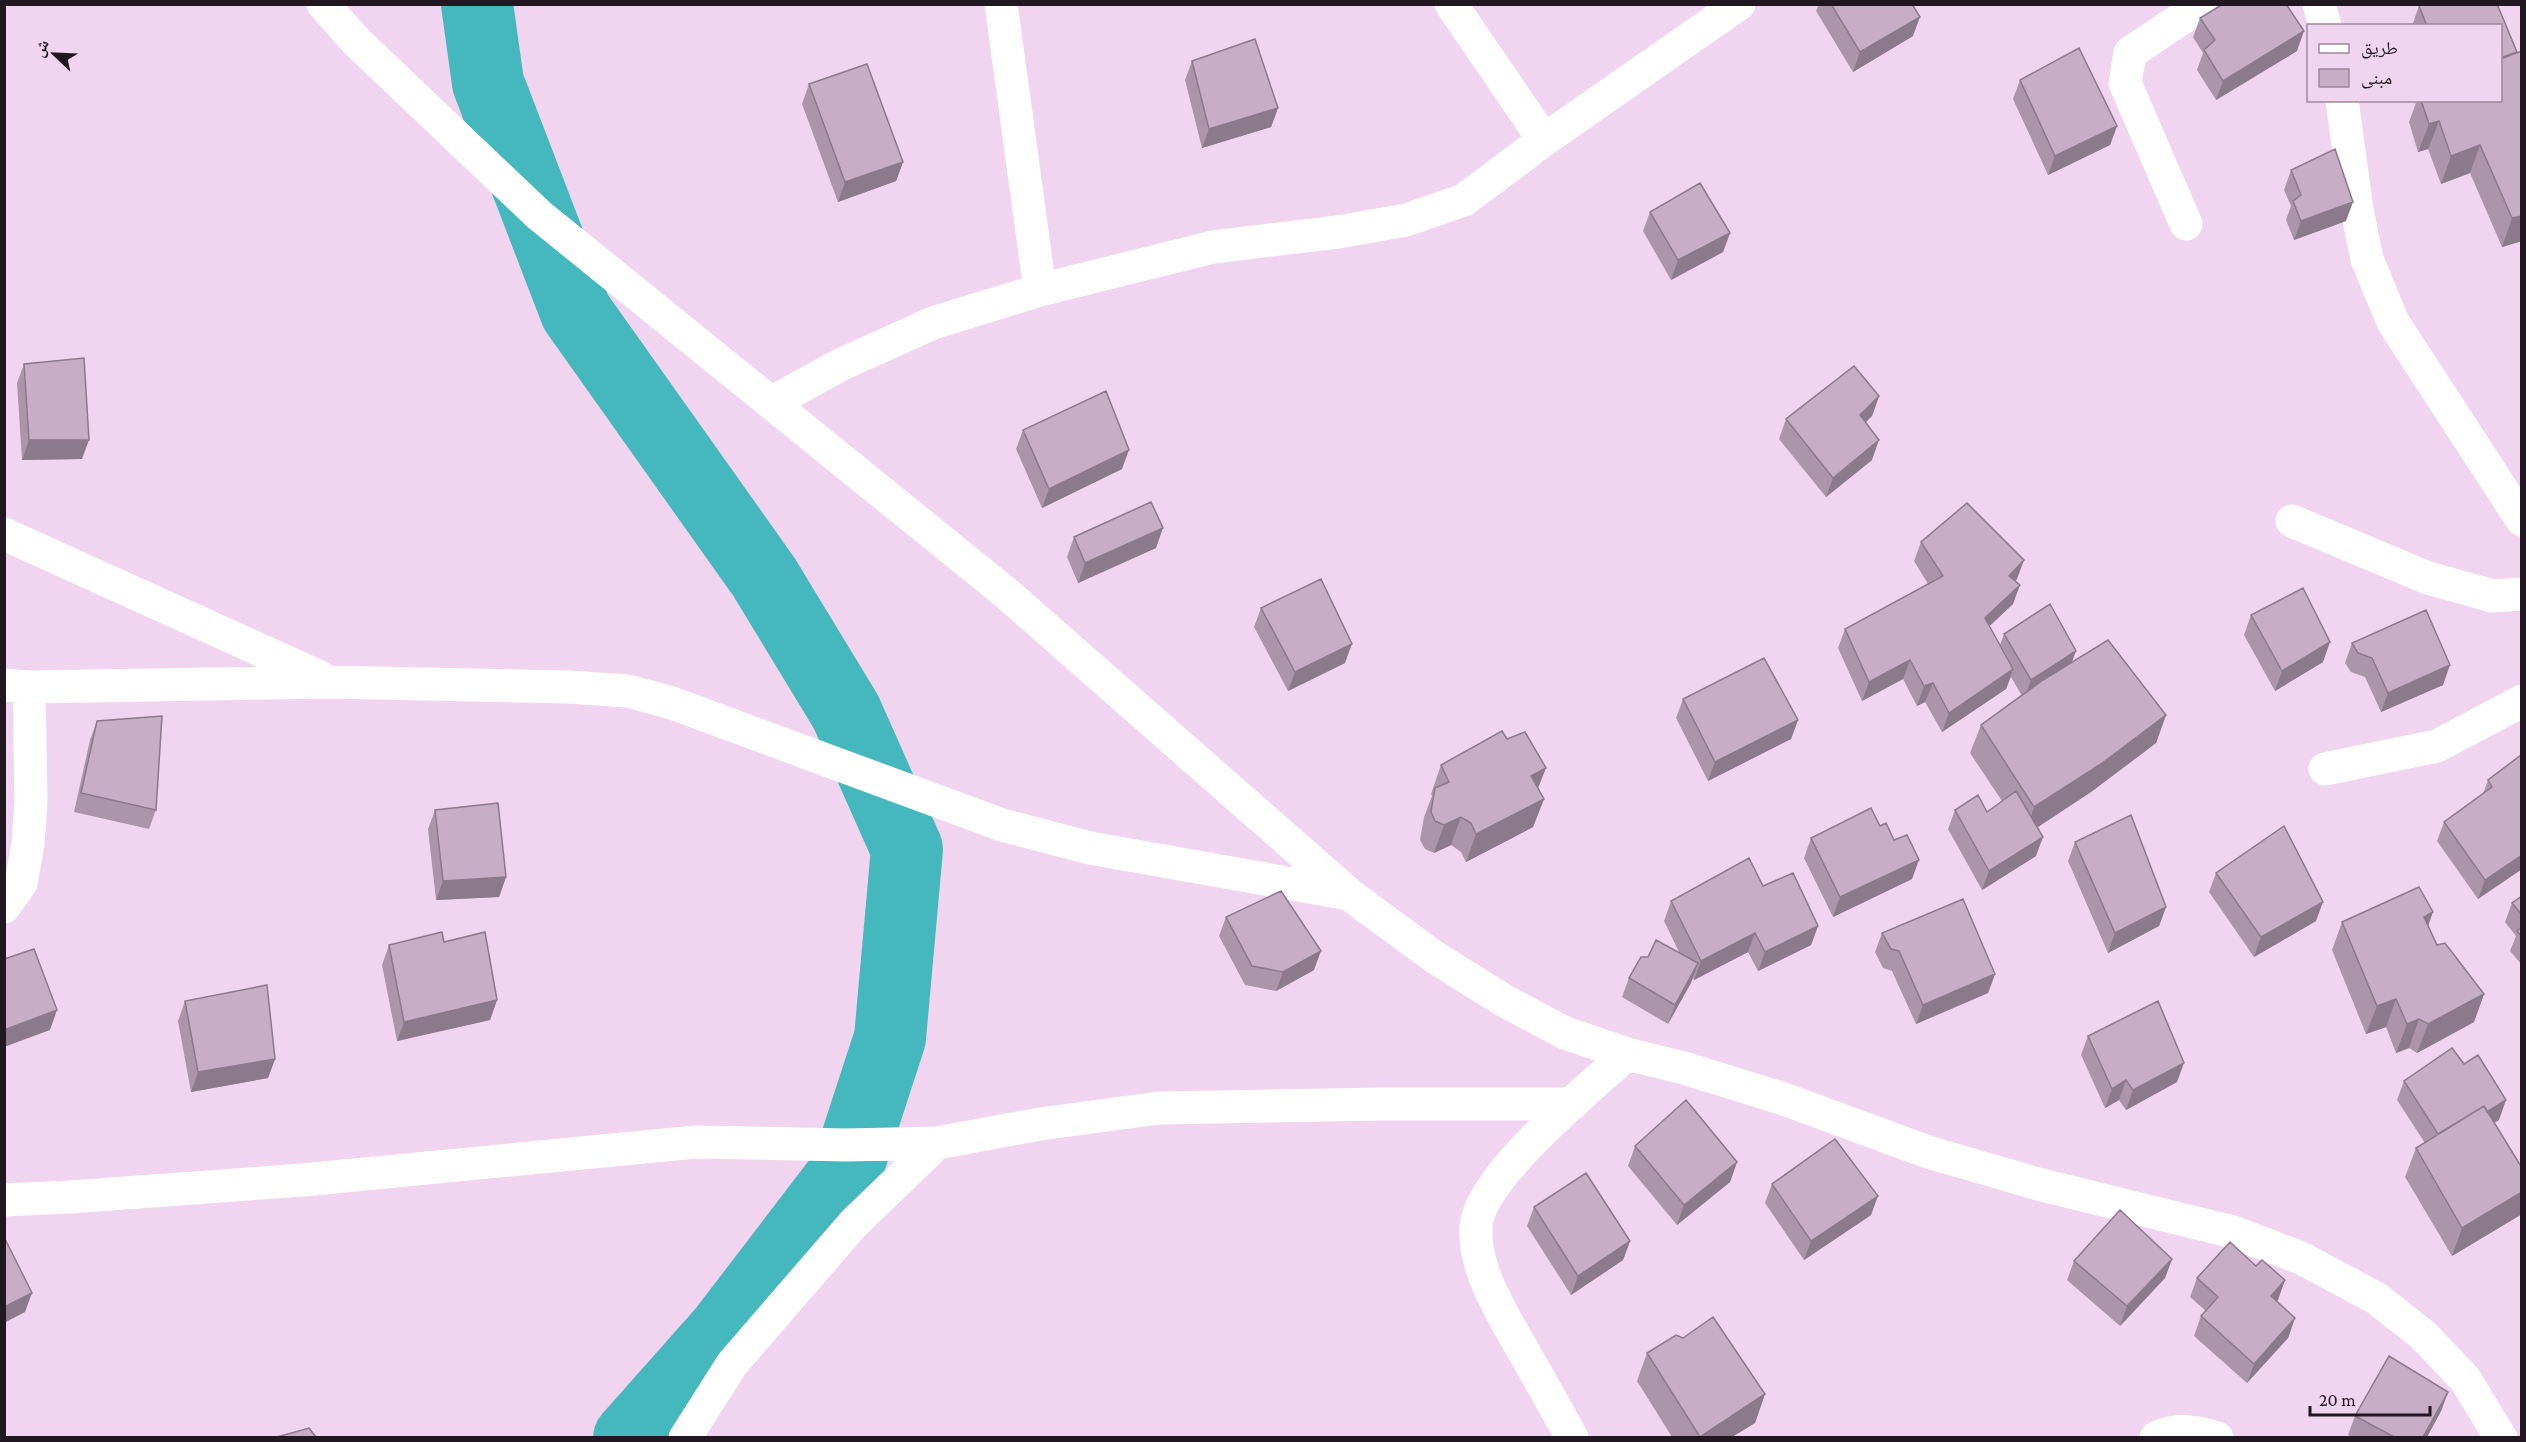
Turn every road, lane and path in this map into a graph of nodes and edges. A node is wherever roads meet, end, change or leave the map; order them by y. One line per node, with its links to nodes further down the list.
1 (323, 4): 12 (street)
2 (1001, 4): 11 (street)
3 (1451, 4): 9 (street)
4 (1739, 4): 9 (street)
5 (2203, 4): 10 (street)
6 (2319, 4): 7 (street)
7 (2324, 24)
8 (2342, 102): 13 (street)
9 (1544, 140): 11 (street)
10 (2186, 224)
11 (1040, 290): 12 (street)
12 (771, 403): 21 (street)
13 (2522, 520)
14 (2292, 521): 16 (street)
15 (4, 534): 17 (street)
16 (2522, 594)
17 (329, 682): 18 (street); 21 (street)
18 (17, 686): 22 (street)
19 (2522, 701): 20 (street)
20 (2325, 770)
21 (1350, 894): 23 (street)
22 (4, 907)
23 (1627, 1054): 24 (street); 31 (street)
24 (1572, 1104): 25 (street); 28 (street)
25 (937, 1143): 26 (street); 27 (street)
26 (4, 1200)
27 (685, 1437)
28 (1572, 1437)
29 (2156, 1437): 30 (street)
30 (2217, 1437)
31 (2501, 1437)

